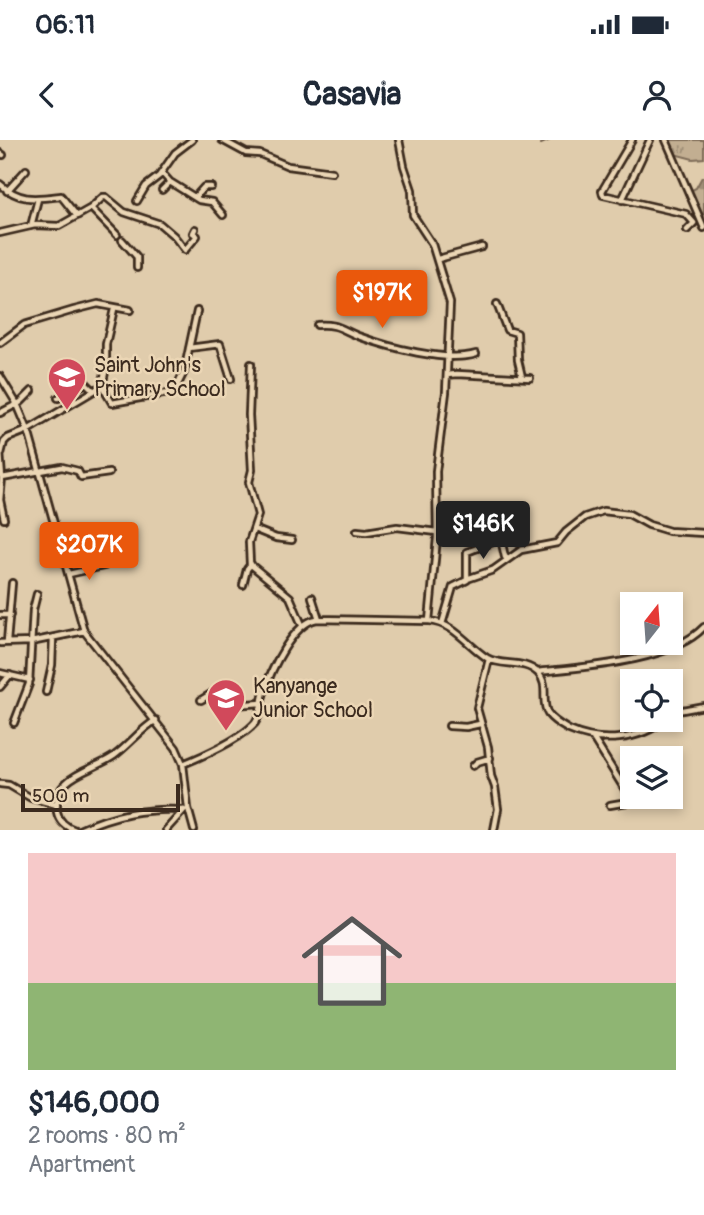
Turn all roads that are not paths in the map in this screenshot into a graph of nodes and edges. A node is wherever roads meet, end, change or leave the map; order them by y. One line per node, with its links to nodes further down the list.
1 (192, 140): 9 (street)
2 (222, 140): 8 (street)
3 (399, 140): 30 (street)
4 (632, 140): 17 (street)
5 (650, 140): 17 (street)
6 (666, 140): 23 (street)
7 (26, 170): 14 (street)
8 (332, 172)
9 (162, 173): 10 (street); 18 (street)
10 (170, 182): 13 (street); 15 (street)
11 (0, 184): 14 (street)
12 (211, 187): 15 (street)
13 (162, 190)
14 (7, 191): 16 (street)
15 (195, 197): 20 (street)
16 (38, 199): 21 (street); 22 (street)
17 (622, 200): 25 (street)
18 (137, 201)
19 (91, 208): 21 (street); 24 (street); 27 (street)
20 (223, 215)
21 (77, 216): 22 (street)
22 (31, 226): 26 (street)
23 (704, 228)
24 (195, 229)
25 (687, 230)
26 (0, 233)
27 (117, 235)
28 (122, 240): 31 (street)
29 (482, 247): 30 (street)
30 (438, 259): 40 (street)
31 (137, 268)
32 (497, 304): 44 (street)
33 (114, 309): 34 (street); 37 (street); 47 (street)
34 (130, 310)
35 (197, 311): 38 (street)
36 (317, 325): 40 (street)
37 (0, 343)
38 (189, 348): 46 (street); 47 (street)
39 (476, 354): 40 (street)
40 (448, 357): 42 (street)
41 (251, 364): 61 (street)
42 (447, 375): 44 (street); 63 (street)
43 (0, 376): 51 (street)
44 (522, 377): 45 (street)
45 (530, 378)
46 (231, 379)
47 (102, 386): 48 (street)
48 (93, 390): 50 (street); 53 (street)
49 (32, 391): 51 (street)
50 (58, 398)
51 (16, 402): 52 (street); 53 (street)
52 (0, 413)
53 (28, 430): 54 (street); 56 (street)
54 (1, 453): 55 (street)
55 (0, 465): 58 (street)
56 (40, 471): 57 (street); 58 (street); 70 (street)
57 (108, 473)
58 (2, 478): 59 (street)
59 (4, 519)
60 (509, 524): 65 (street)
61 (254, 529): 66 (street); 68 (street)
62 (357, 531): 63 (street)
63 (437, 532): 79 (street)
64 (704, 533): 67 (street)
65 (503, 539): 67 (street); 71 (street)
66 (292, 540)
67 (507, 558): 71 (street)
68 (251, 564): 73 (street); 81 (street)
69 (104, 566): 70 (street)
70 (69, 574): 83 (street)
71 (467, 579): 80 (street)
72 (12, 583): 77 (street)
73 (243, 585)
74 (37, 594): 86 (street)
75 (312, 597): 78 (street)
76 (0, 615): 77 (street)
77 (10, 615): 85 (street)
78 (319, 619): 79 (street); 81 (street)
79 (429, 621): 80 (street)
80 (442, 624): 88 (street)
81 (302, 625): 96 (street)
82 (704, 627): 89 (street)
83 (84, 631): 84 (street); 99 (street)
84 (53, 639): 86 (street); 94 (street)
85 (7, 642): 86 (street); 87 (street)
86 (31, 642): 92 (street)
87 (0, 643)
88 (489, 659): 89 (street); 101 (street)
89 (537, 672): 104 (street)
90 (0, 673): 91 (street)
91 (10, 675): 92 (street); 93 (street)
92 (30, 680): 100 (street)
93 (0, 687)
94 (46, 692)
95 (201, 700): 96 (street)
96 (261, 703): 106 (street)
97 (704, 706): 98 (street)
98 (683, 710)
99 (156, 720): 106 (street); 111 (street)
100 (15, 723)
101 (480, 724): 102 (street); 105 (street)
102 (449, 726)
103 (644, 732): 104 (street)
104 (595, 738): 108 (street)
105 (490, 758): 107 (street); 117 (street)
106 (183, 764): 113 (street)
107 (473, 766)
108 (620, 782)
109 (0, 784): 111 (street)
110 (620, 804): 112 (street)
111 (57, 805): 114 (street)
112 (610, 805)
113 (185, 809): 114 (street); 115 (street); 116 (street)
114 (80, 830)
115 (166, 830)
116 (194, 830)
117 (494, 830)

